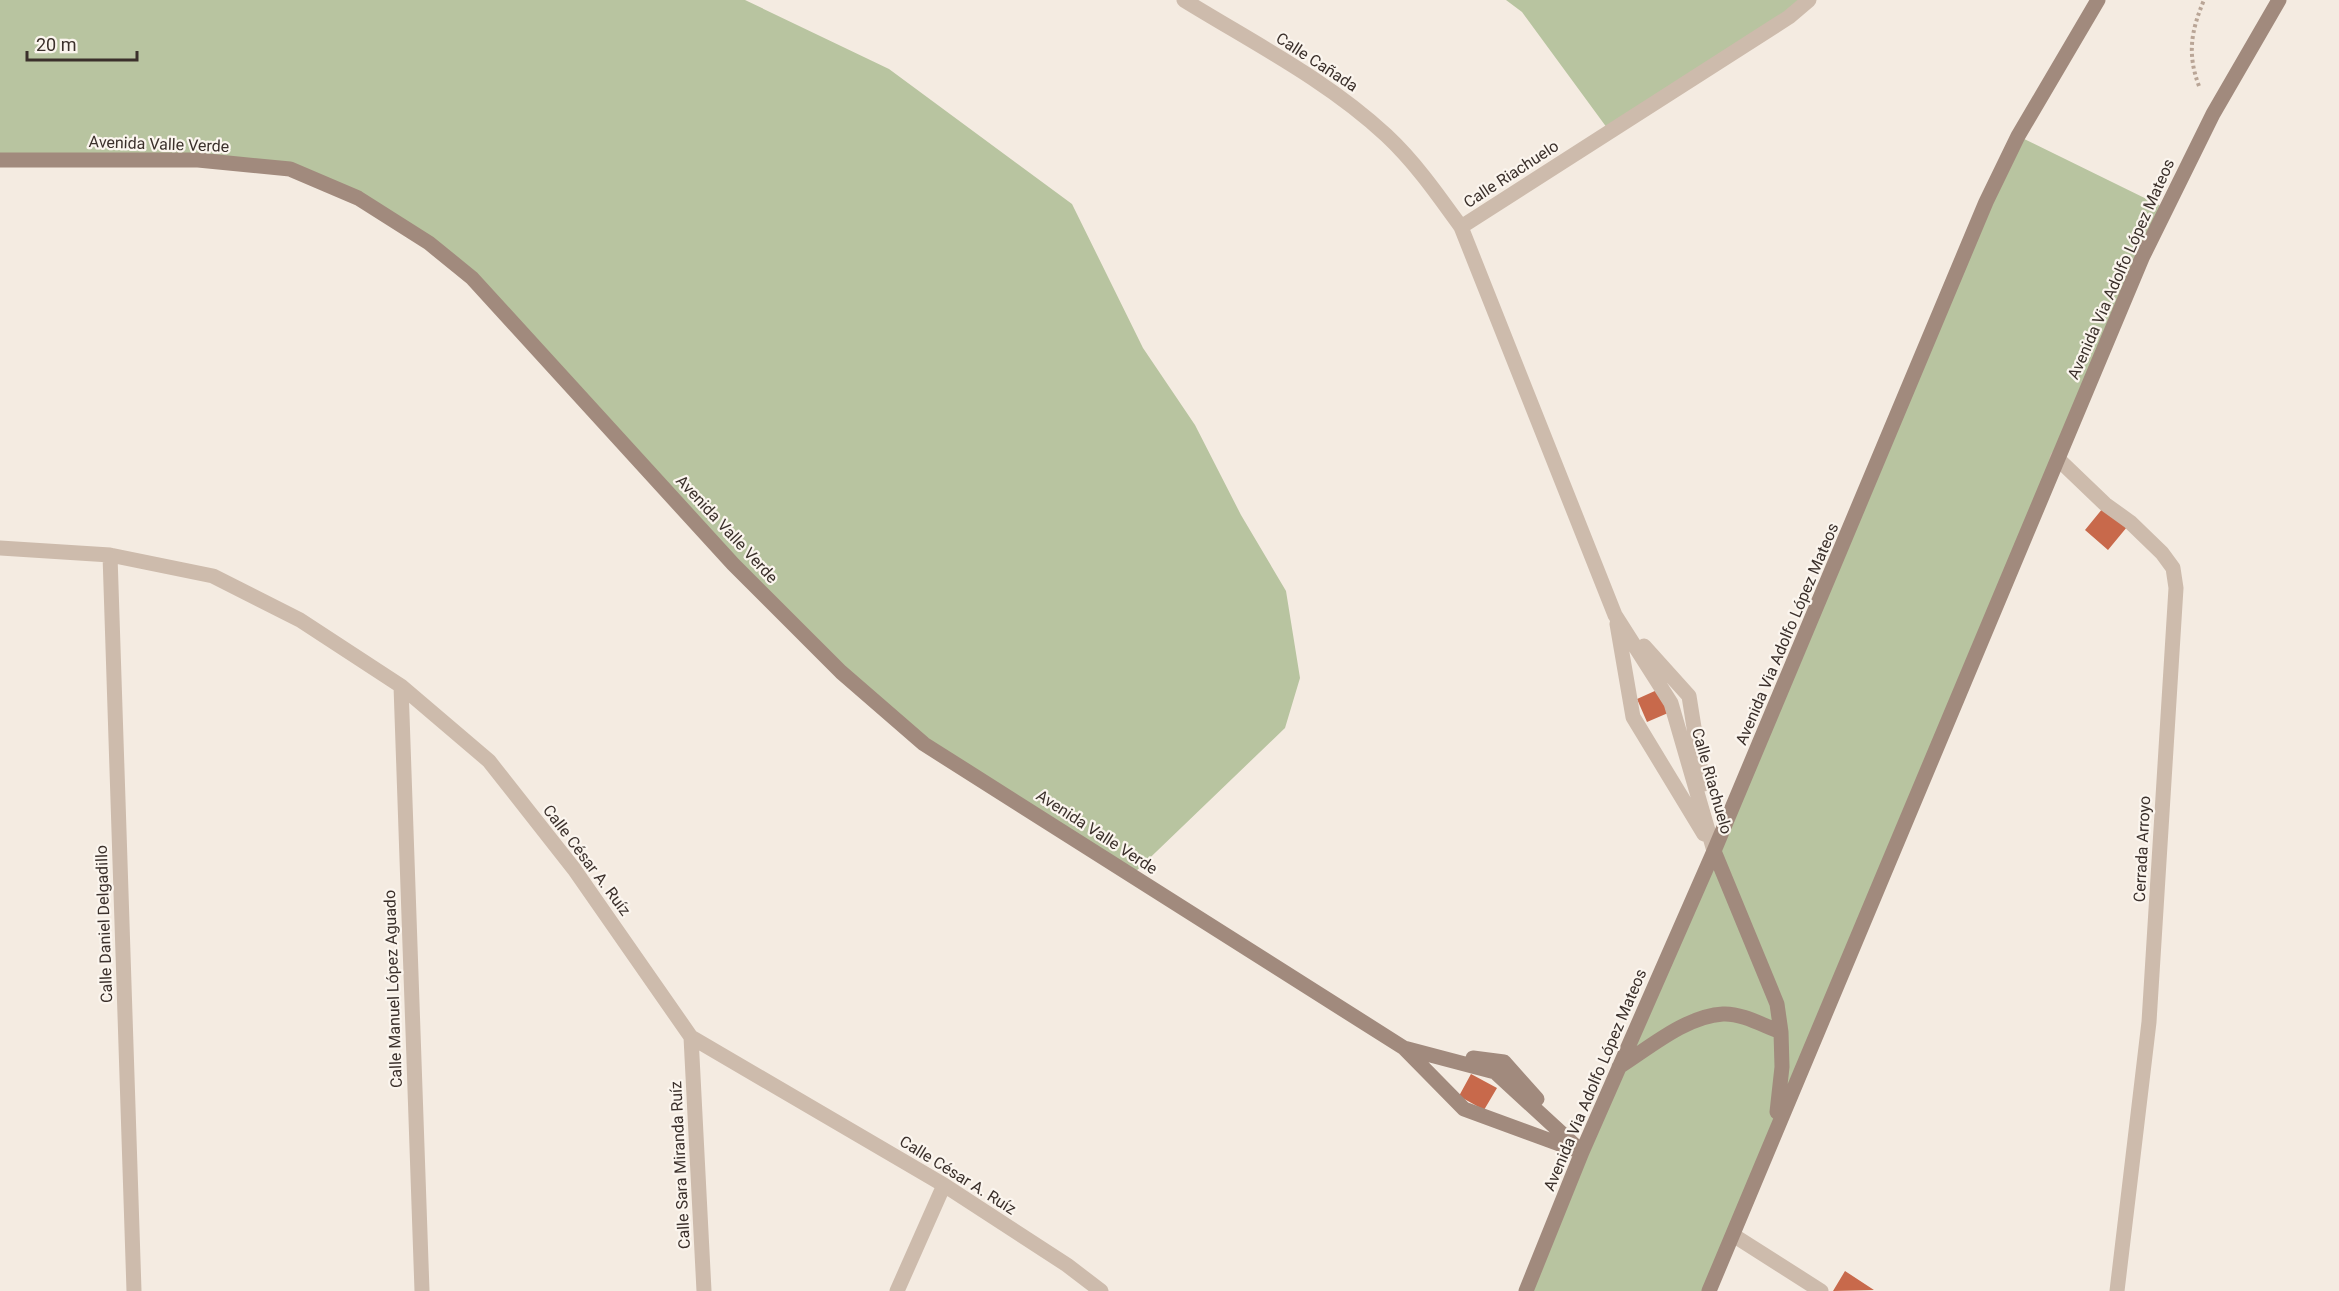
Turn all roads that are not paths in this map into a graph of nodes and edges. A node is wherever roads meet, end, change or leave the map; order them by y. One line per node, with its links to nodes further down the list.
1 (1184, 0): 6 (street, Calle Cañada)
2 (1809, 0): 6 (street, Calle Riachuelo)
3 (2098, 0): 12 (main road, Avenida Via Adolfo López Mateos)
4 (2279, 0): 7 (main road, Avenida Via Adolfo López Mateos)
5 (0, 160): 15 (main road, Avenida Valle Verde)
6 (1461, 227): 10 (street, Calle Riachuelo)
7 (2057, 458): 17 (main road, Avenida Via Adolfo López Mateos); 29 (street, Cerrada Arroyo)
8 (0, 548): 9 (street, Calle César A. Ruíz)
9 (110, 555): 11 (street, Calle César A. Ruíz); 21 (street, Calle Daniel Delgadillo)
10 (1616, 615): 12 (street, Calle Riachuelo); 12 (street)
11 (400, 686): 14 (street, Calle César A. Ruíz); 22 (street, Calle Manuel López Aguado)
12 (1714, 851): 13 (main road); 16 (main road, Avenida Via Adolfo López Mateos)
13 (1781, 1032): 16 (main road); 17 (main road)
14 (691, 1037): 19 (street, Calle César A. Ruíz); 23 (street, Calle Sara Miranda Ruíz)
15 (1404, 1048): 18 (main road); 18 (main road, Avenida Valle Verde)
16 (1618, 1068): 18 (main road, Avenida Via Adolfo López Mateos)
17 (1774, 1130): 20 (main road, Avenida Via Adolfo López Mateos)
18 (1582, 1152): 26 (main road, Avenida Via Adolfo López Mateos)
19 (944, 1185): 24 (street); 25 (street, Calle César A. Ruíz)
20 (1733, 1235): 27 (main road, Avenida Via Adolfo López Mateos); 28 (street)
21 (134, 1291)
22 (422, 1291)
23 (705, 1291)
24 (897, 1291)
25 (1101, 1291)
26 (1526, 1291)
27 (1709, 1291)
28 (1821, 1291)
29 (2117, 1291)

